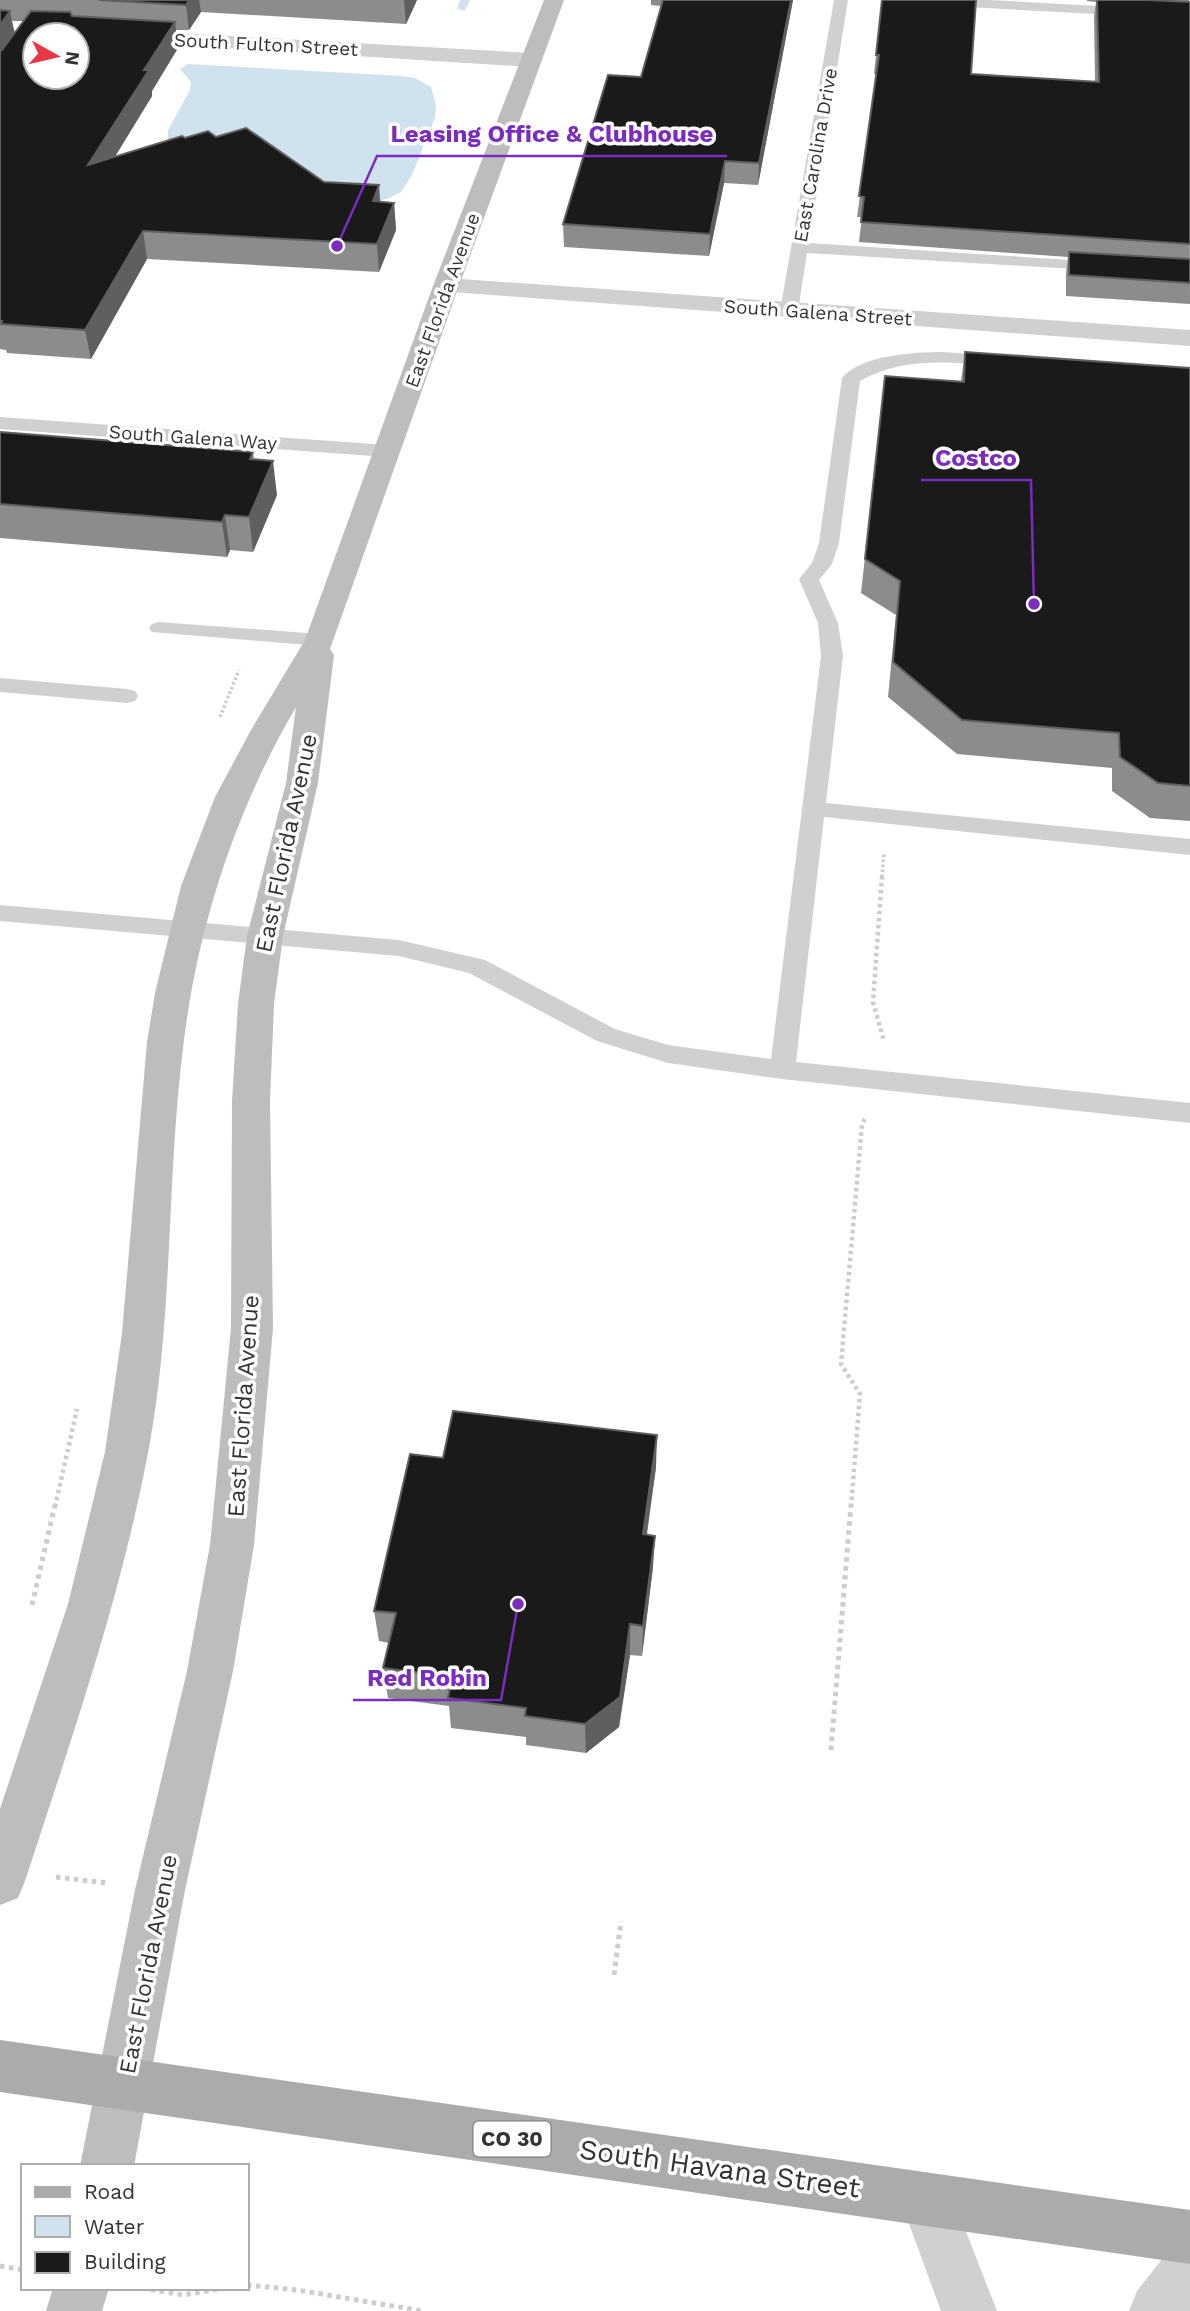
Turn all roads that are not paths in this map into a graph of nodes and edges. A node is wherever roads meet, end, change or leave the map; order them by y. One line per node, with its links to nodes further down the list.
1 (554, 0): 6 (main road, East Florida Avenue)
2 (841, 0): 7 (lane, East Carolina Drive)
3 (910, 0): 4 (lane)
4 (1190, 15)
5 (100, 34): 6 (street, South Fulton Street)
6 (531, 60): 9 (main road, East Florida Avenue)
7 (799, 247): 8 (lane); 10 (lane, East Carolina Drive)
8 (1124, 269)
9 (446, 286): 10 (street, South Galena Street); 14 (main road, East Florida Avenue)
10 (789, 311): 11 (street, South Galena Street)
11 (1190, 338)
12 (1015, 362): 19 (lane)
13 (0, 423): 14 (lane, South Galena Way)
14 (387, 451): 16 (main road, East Florida Avenue)
15 (159, 628): 16 (lane)
16 (320, 640): 22 (main road, East Florida Avenue); 23 (main road, East Florida Avenue)
17 (0, 685): 18 (lane)
18 (127, 696)
19 (815, 809): 20 (lane); 24 (lane)
20 (1190, 847)
21 (0, 912): 22 (lane)
22 (187, 931): 23 (lane); 26 (main road, East Florida Avenue)
23 (265, 936): 24 (lane); 28 (main road, East Florida Avenue)
24 (782, 1070): 25 (lane)
25 (1190, 1113)
26 (2, 1876)
27 (0, 2066): 28 (main road, South Havana Street / CO 30)
28 (125, 2085): 29 (main road, East Florida Avenue); 30 (main road, South Havana Street / CO 30)
29 (107, 2164)
30 (927, 2199): 31 (main road, South Havana Street / CO 30); 35 (street)
31 (1190, 2237)
32 (1190, 2269): 36 (street)
33 (80, 2290): 34 (main road)
34 (75, 2311)
35 (969, 2311)
36 (1157, 2311)

